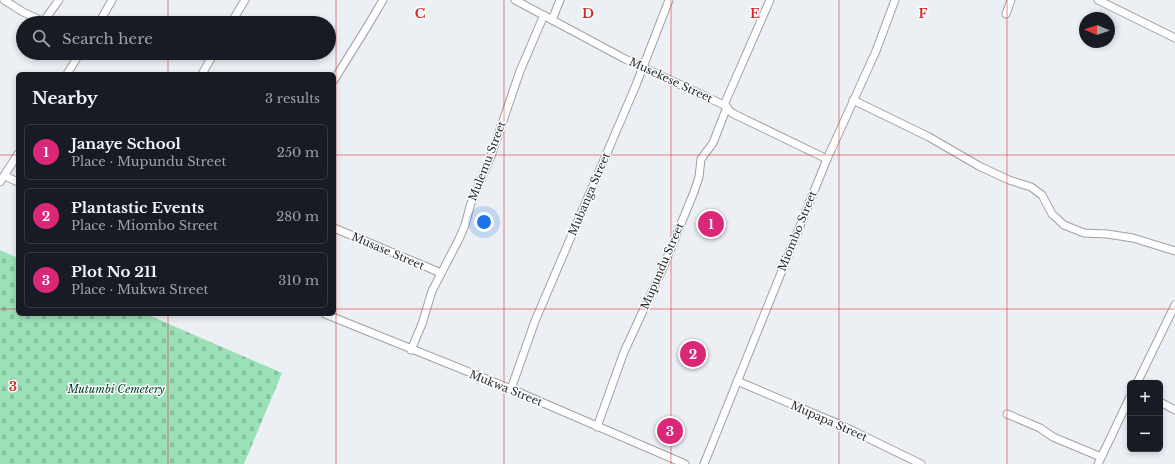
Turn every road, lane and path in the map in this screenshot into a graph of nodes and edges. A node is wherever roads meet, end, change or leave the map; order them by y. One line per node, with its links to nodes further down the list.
1 (4, 0): 15 (street)
2 (59, 0): 16 (street)
3 (112, 0): 17 (street)
4 (245, 0): 18 (street)
5 (383, 0): 26 (street)
6 (515, 0): 14 (street, Musekese Street)
7 (560, 0): 19 (street)
8 (669, 0): 23 (street, Mubanga Street)
9 (770, 0): 28 (street, Mupundu Street)
10 (895, 0): 27 (street, Miombo Street)
11 (1011, 0): 13 (street)
12 (1102, 1): 20 (street)
13 (1006, 14)
14 (544, 15): 19 (street, Musekese Street); 35 (street, Mulemu Street)
15 (32, 16)
16 (49, 16)
17 (102, 16)
18 (235, 16)
19 (552, 20): 23 (street, Musekese Street)
20 (1175, 38)
21 (76, 60): 24 (street)
22 (210, 60): 25 (street)
23 (643, 67): 28 (street, Musekese Street); 41 (street, Mubanga Street)
24 (69, 72)
25 (203, 72)
26 (336, 77)
27 (853, 100): 30 (street, Miombo Street); 34 (street)
28 (725, 106): 30 (street, Musekese Street); 46 (street, Mupundu Street)
29 (16, 157): 31 (street)
30 (826, 159): 40 (street, Miombo Street)
31 (2, 179): 32 (street)
32 (16, 182)
33 (336, 229): 35 (street, Musase Street)
34 (1175, 251)
35 (441, 273): 38 (street, Mulemu Street)
36 (1175, 305): 39 (street)
37 (330, 316): 38 (street, Mukwa Street)
38 (412, 350): 41 (street, Mukwa Street)
39 (1138, 380)
40 (737, 381): 49 (street, Miombo Street); 50 (street, Mupapa Street)
41 (511, 389): 46 (street, Mukwa Street)
42 (1127, 403): 47 (street)
43 (1163, 404): 44 (street)
44 (1175, 410)
45 (1006, 414): 47 (street)
46 (597, 427): 48 (street, Mukwa Street)
47 (1099, 461)
48 (685, 464)
49 (704, 464)
50 (921, 464)

